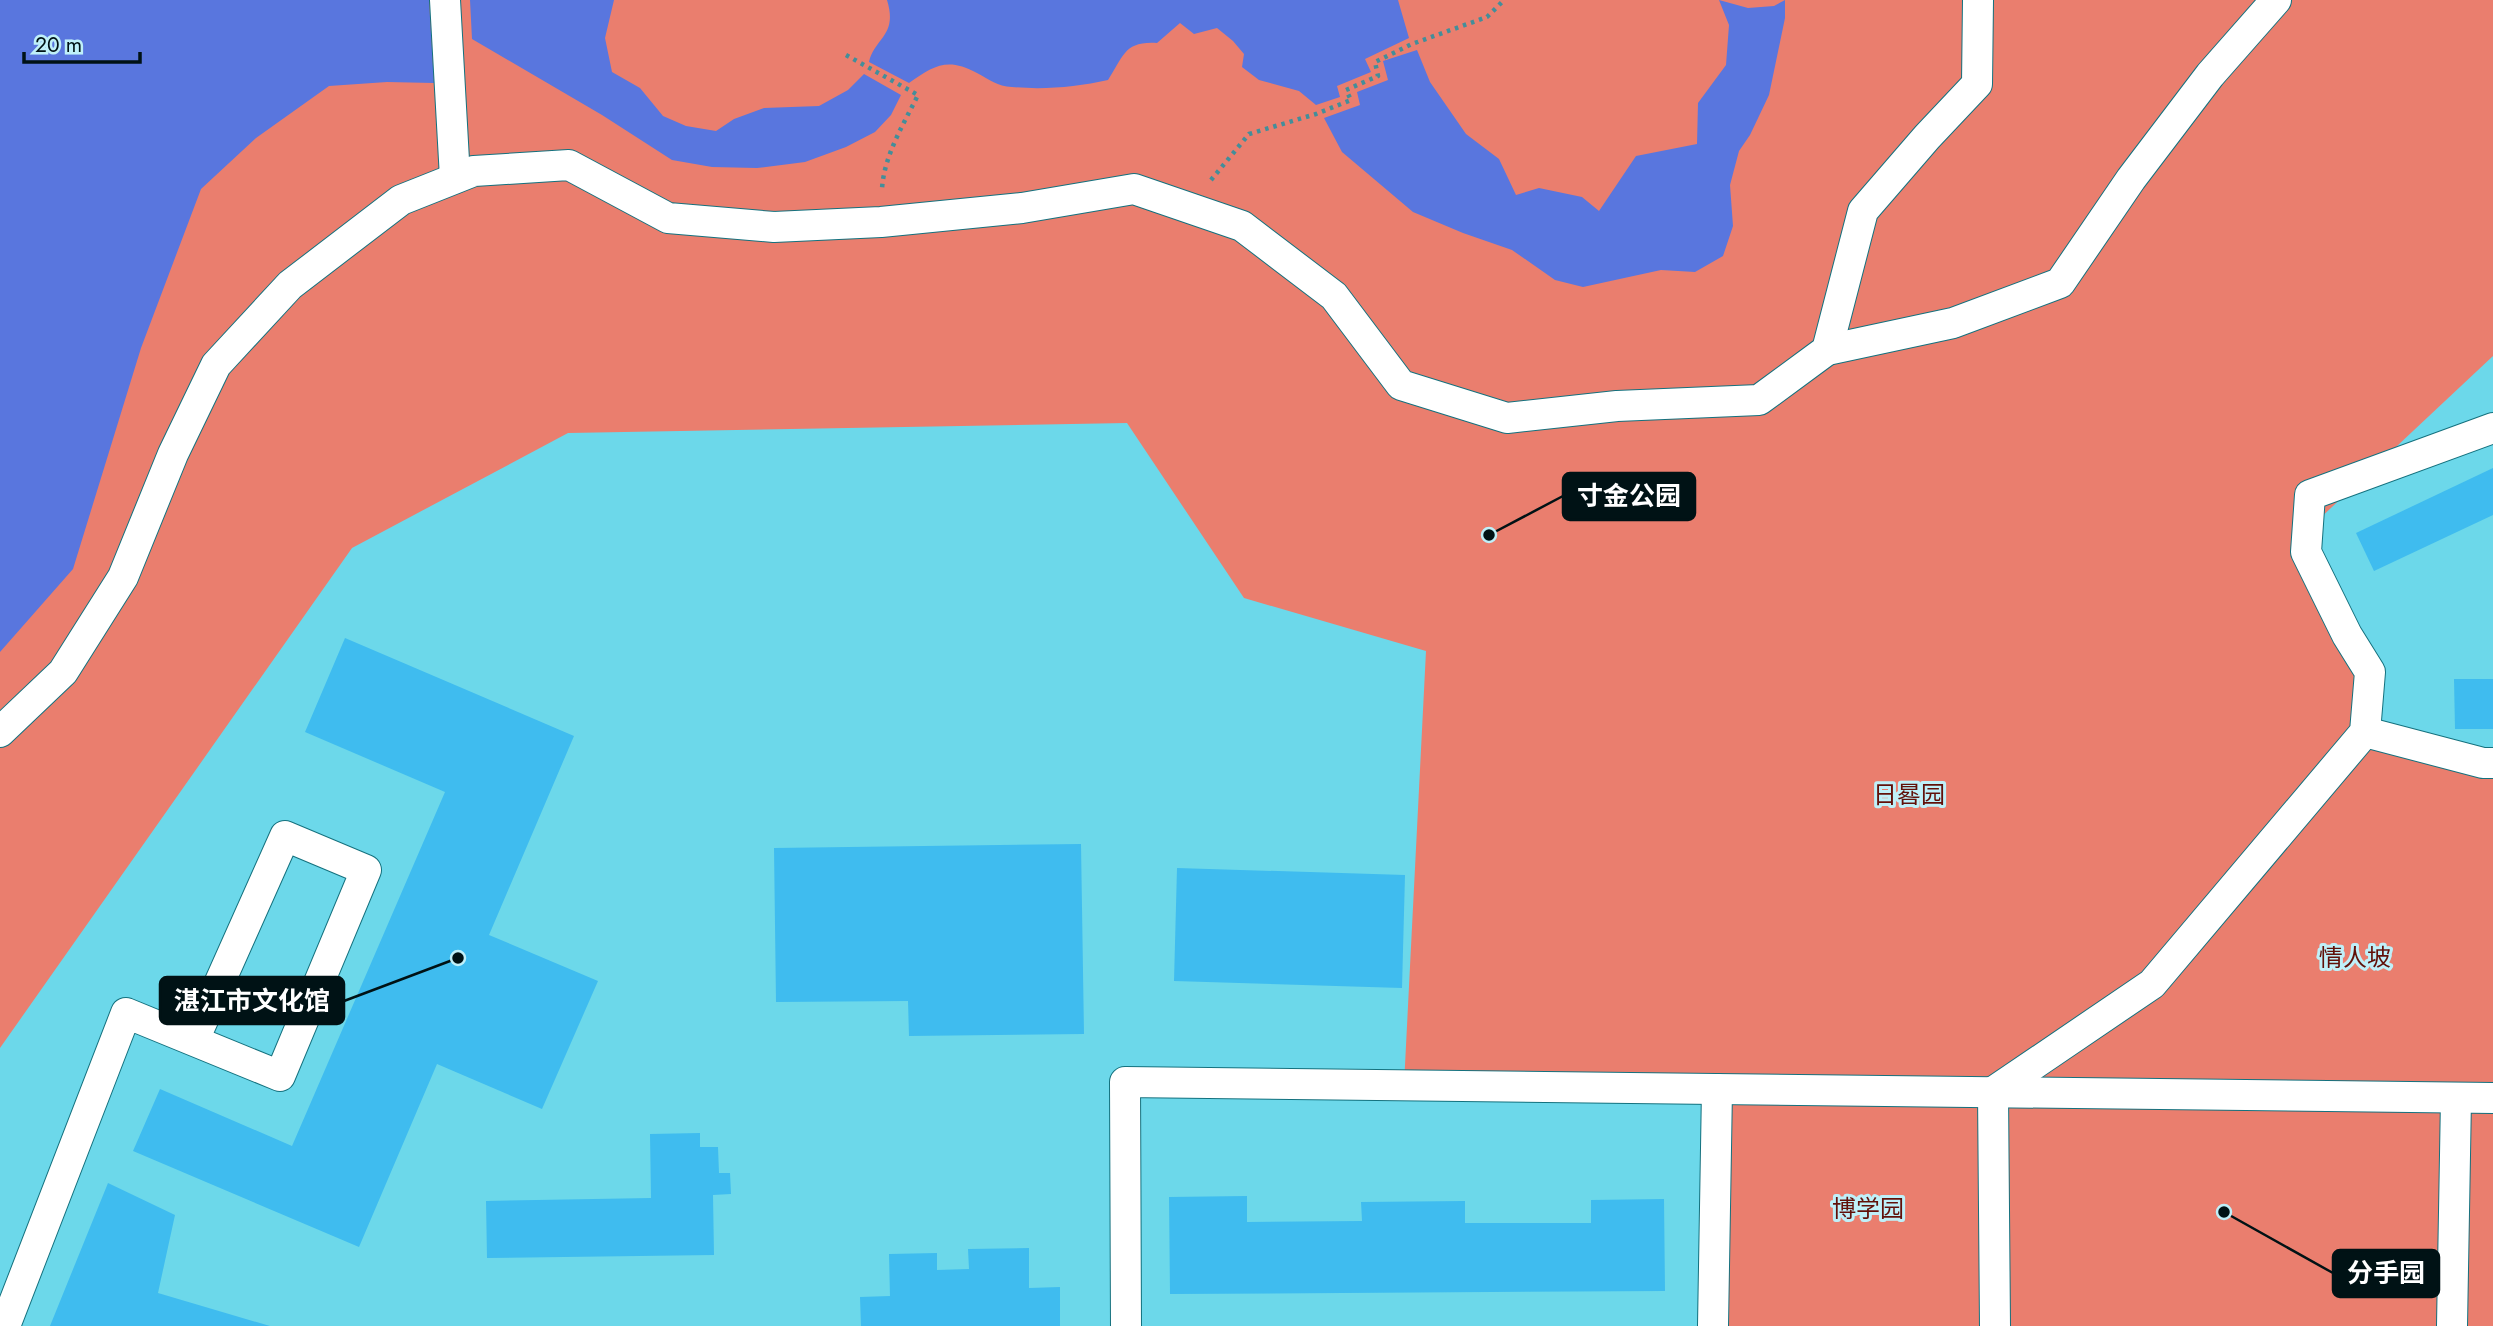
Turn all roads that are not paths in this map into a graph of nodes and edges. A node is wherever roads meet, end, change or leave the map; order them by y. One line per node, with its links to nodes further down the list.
1 (445, 0): 4 (street)
2 (1978, 0): 5 (street)
3 (2276, 0): 5 (street)
4 (455, 178): 5 (street); 7 (street)
5 (1826, 350)
6 (2493, 428): 8 (street)
7 (0, 732)
8 (2365, 732): 9 (street); 12 (street)
9 (2493, 763)
10 (194, 1040): 10 (street); 15 (street)
11 (1717, 1089): 12 (street); 16 (street); 17 (street)
12 (1993, 1092): 13 (street); 18 (street)
13 (2456, 1098): 14 (street); 19 (street)
14 (2493, 1098)
15 (5, 1326)
16 (1126, 1326)
17 (1713, 1326)
18 (1995, 1326)
19 (2452, 1326)

